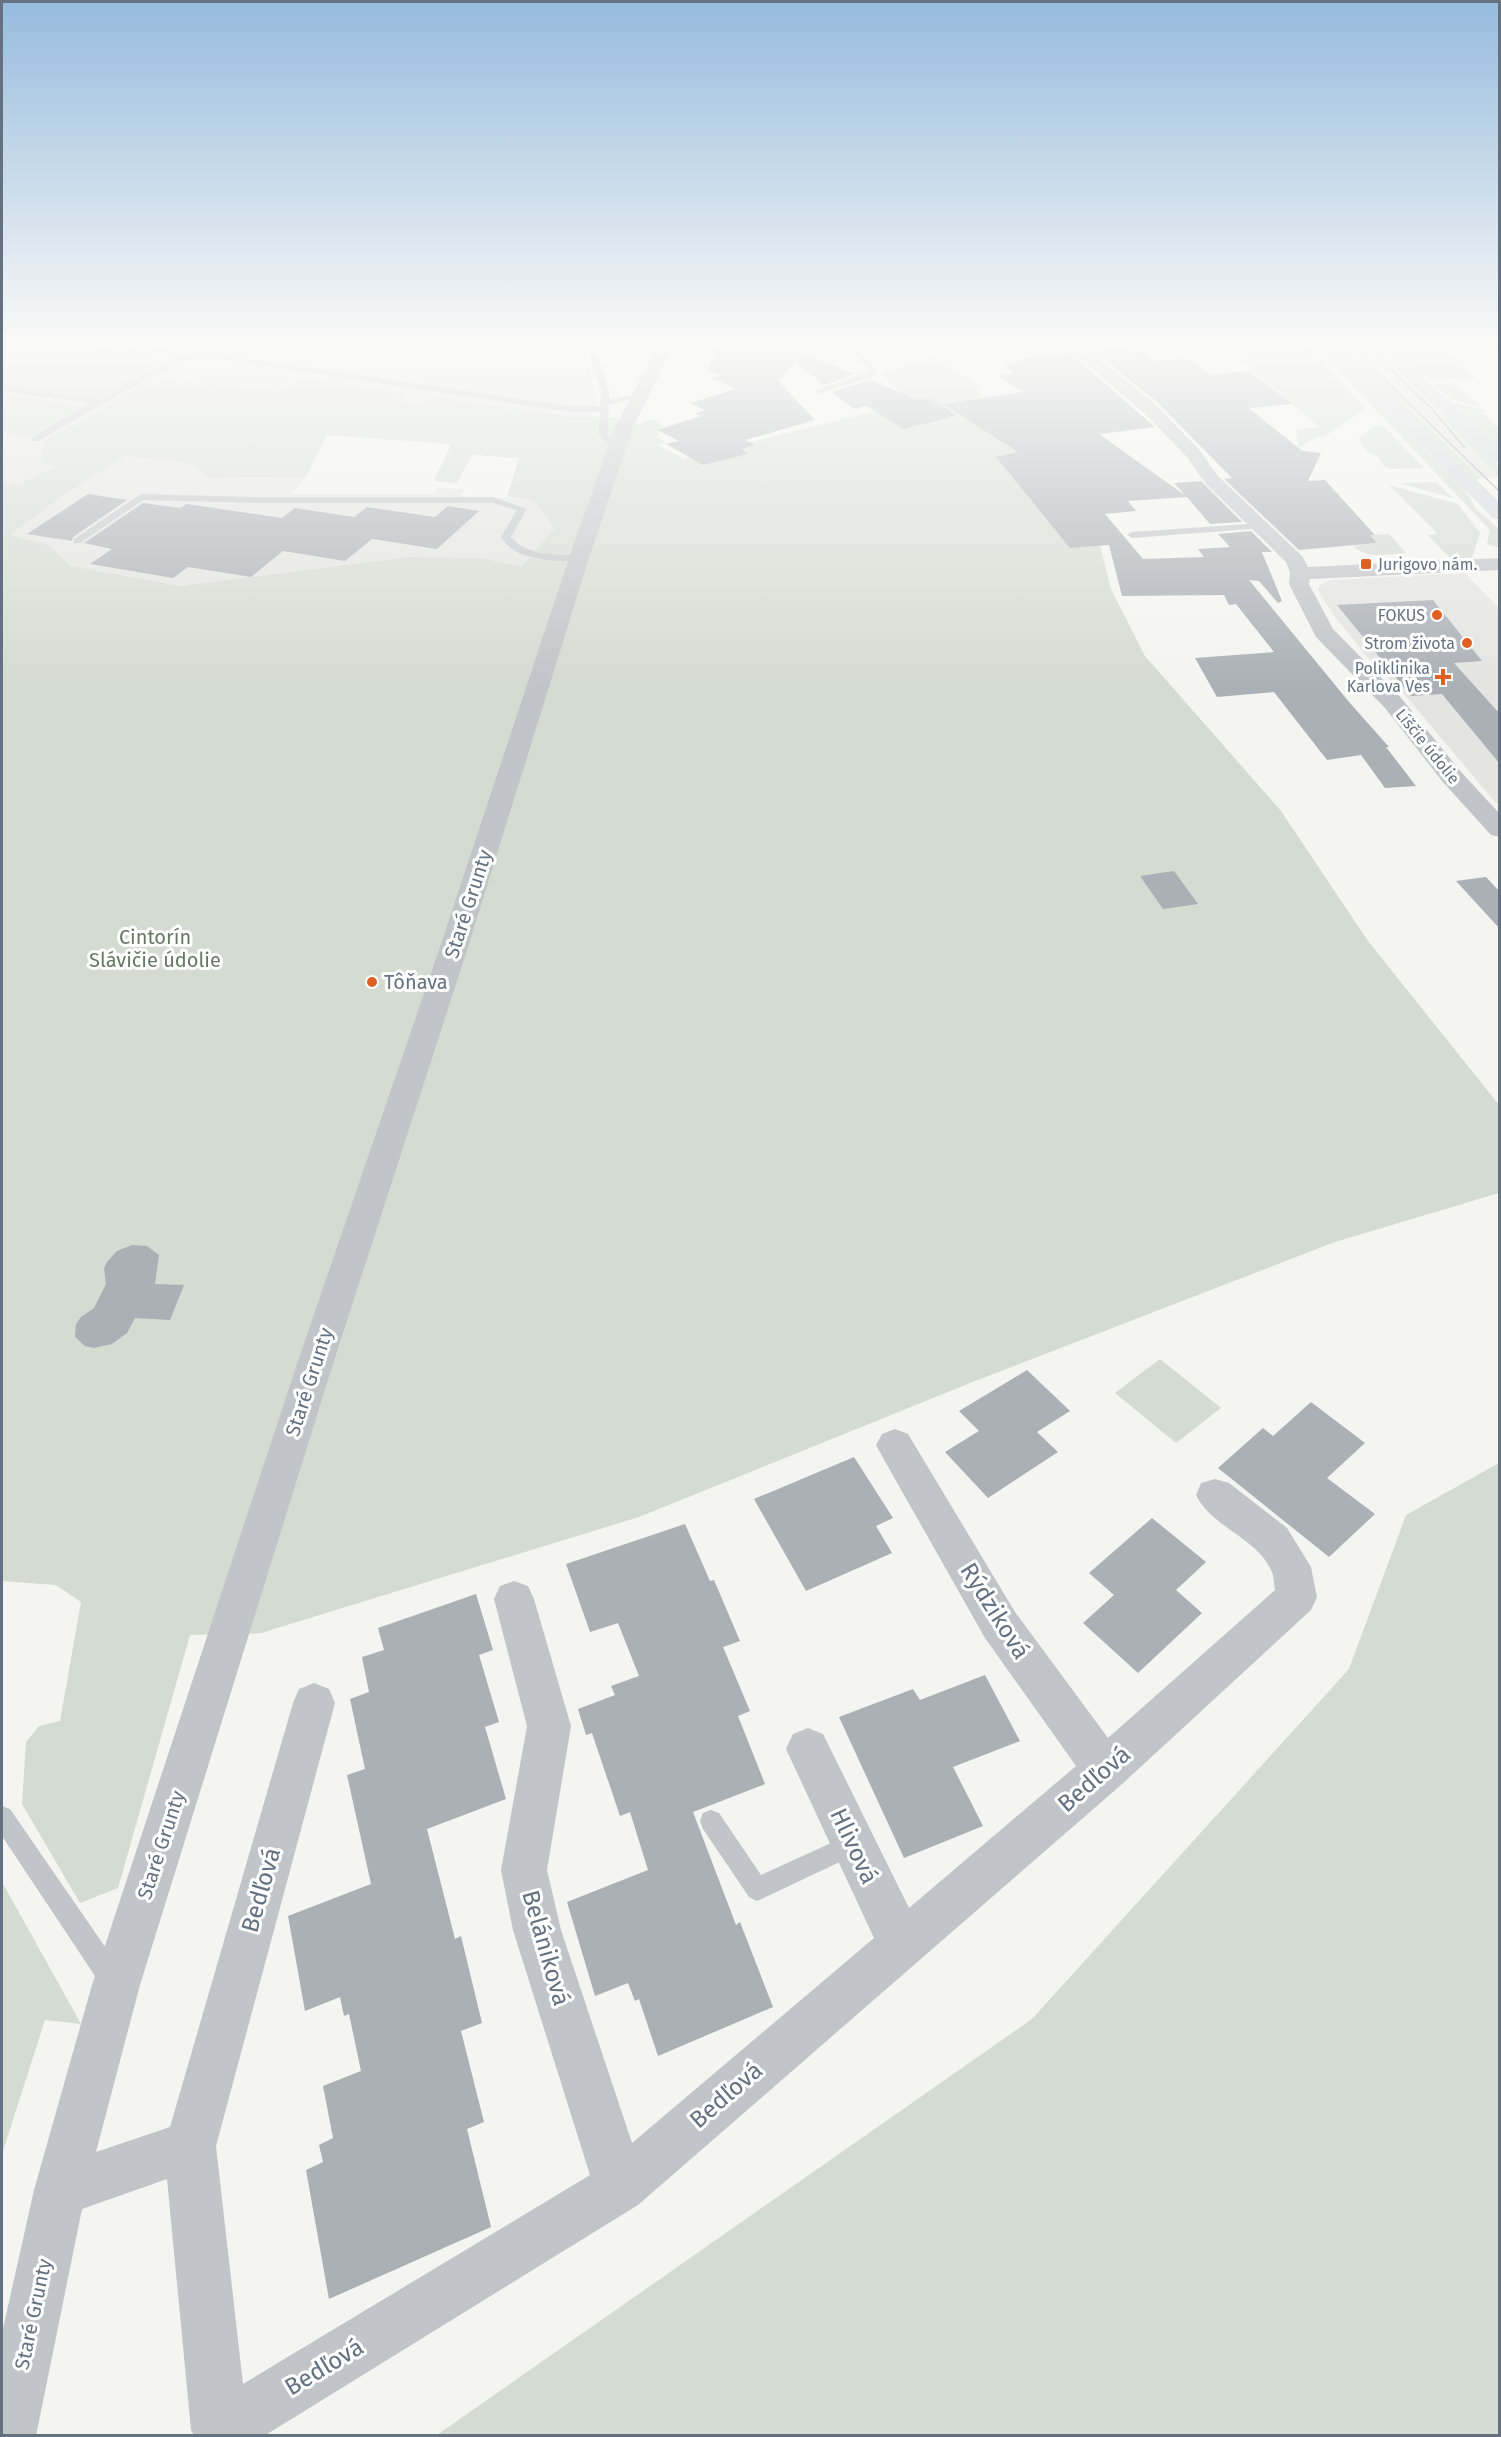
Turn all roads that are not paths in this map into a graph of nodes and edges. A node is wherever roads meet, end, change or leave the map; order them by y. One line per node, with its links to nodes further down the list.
1 (612, 460): 10 (street, Staré Grunty)
2 (1198, 460): 7 (street, Líščie údolie)
3 (1444, 460): 5 (main road)
4 (1500, 484): 5 (main road)
5 (1469, 485): 6 (main road)
6 (1500, 514)
7 (1261, 526): 8 (lane); 12 (street, Líščie údolie)
8 (1132, 535)
9 (77, 541): 10 (lane)
10 (579, 558): 24 (street, Staré Grunty)
11 (1495, 566): 12 (street)
12 (1300, 573): 13 (street, Líščie údolie)
13 (1500, 830)
14 (895, 1445): 19 (street, Rýdziková)
15 (1215, 1495): 19 (street, Bedľová)
16 (514, 1599): 26 (street, Belániková)
17 (314, 1703): 25 (street, Bedľová)
18 (808, 1749): 22 (street, Hlivová)
19 (1105, 1770): 23 (street, Bedľová)
20 (2, 1817): 24 (lane)
21 (711, 1821): 22 (lane)
22 (853, 1844): 23 (street, Hlivová)
23 (901, 1944): 26 (street, Bedľová)
24 (116, 1985): 27 (street, Staré Grunty)
25 (190, 2146): 26 (street, Bedľová); 27 (street)
26 (620, 2187)
27 (60, 2190): 28 (street, Staré Grunty)
28 (7, 2436)

